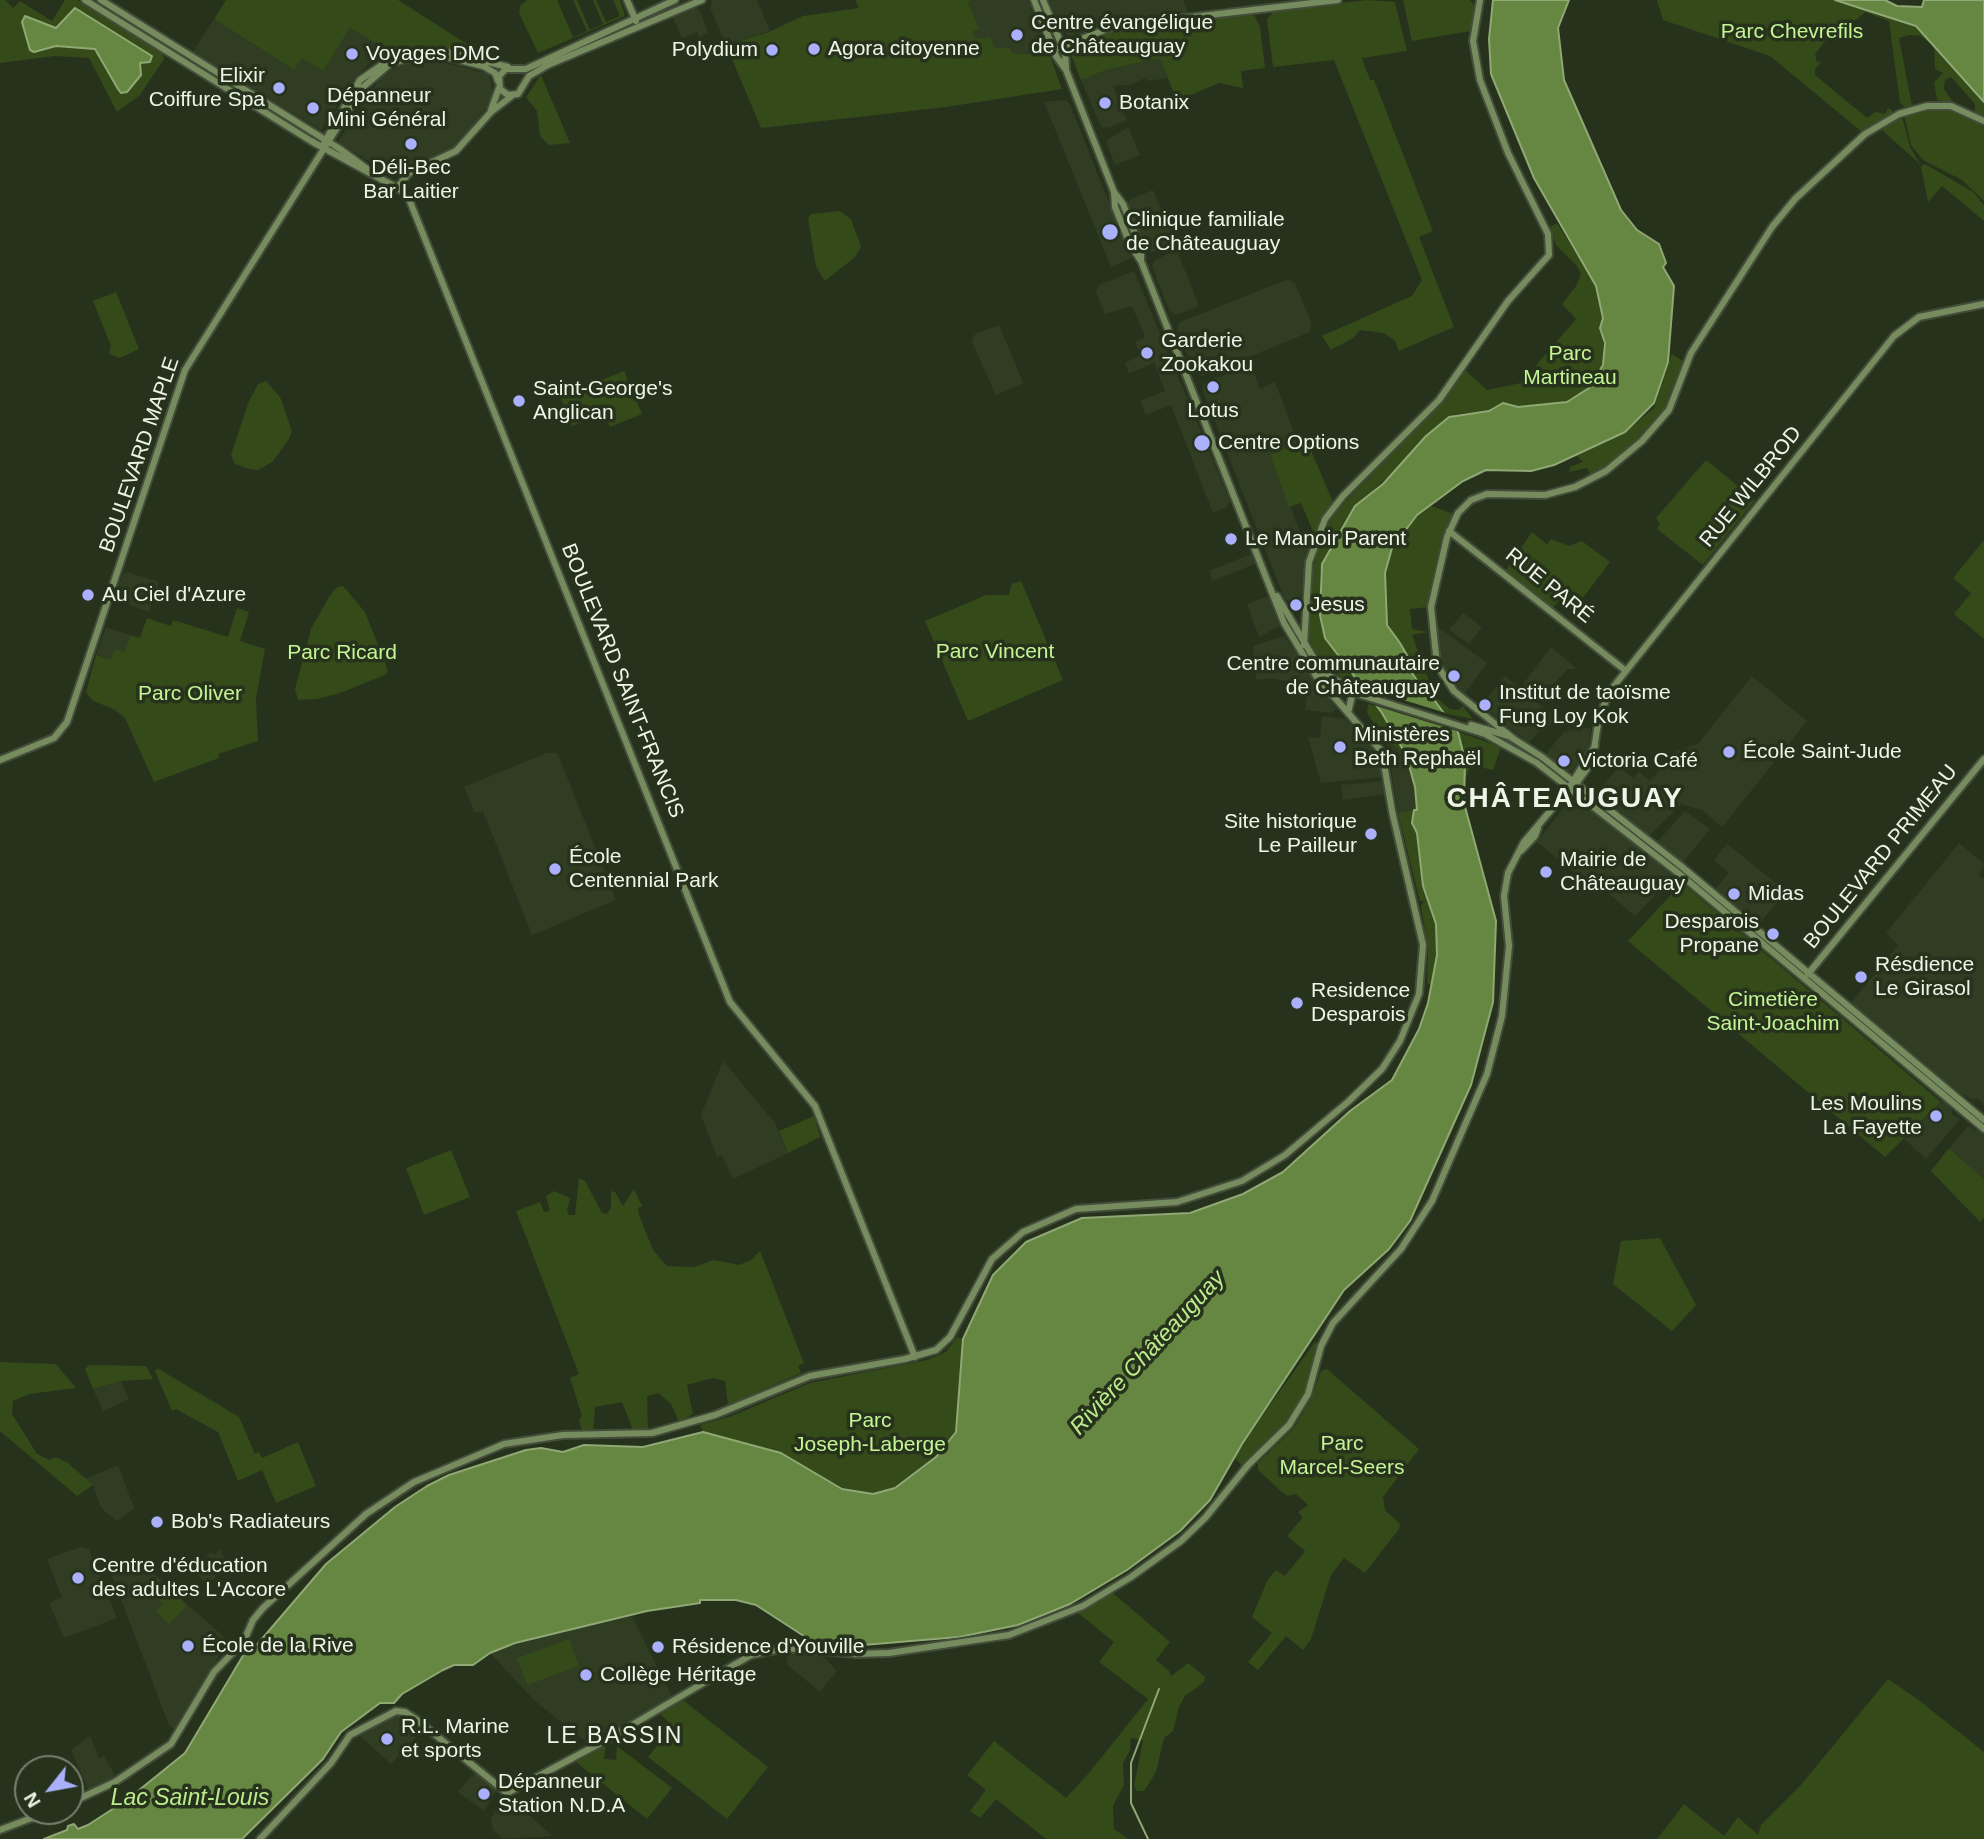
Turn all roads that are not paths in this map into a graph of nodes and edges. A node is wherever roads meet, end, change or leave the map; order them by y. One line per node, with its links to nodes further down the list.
1 (85, 0): 22 (street, BOULEVARD SAINT-FRANCIS)
2 (101, 0): 21 (street, BOULEVARD SAINT-FRANCIS)
3 (627, 0): 10 (street)
4 (675, 0): 10 (street)
5 (702, 0): 11 (street)
6 (1034, 0): 13 (street)
7 (1043, 0): 12 (street)
8 (1338, 0): 12 (street)
9 (1480, 0): 27 (street)
10 (635, 18): 11 (street); 14 (street)
11 (638, 26): 17 (street)
12 (1062, 46): 13 (street); 15 (street)
13 (1053, 50): 15 (street)
14 (514, 68): 16 (street); 17 (street); 21 (street, BOULEVARD MAPLE)
15 (1066, 70): 28 (street)
16 (499, 83): 18 (street); 19 (street); 21 (street, BOULEVARD MAPLE)
17 (526, 83): 18 (street)
18 (513, 95): 19 (street)
19 (491, 112): 24 (street)
20 (1984, 121): 26 (street)
21 (326, 141): 22 (street, BOULEVARD MAPLE); 23 (street, BOULEVARD SAINT-FRANCIS)
22 (322, 148): 23 (street, BOULEVARD SAINT-FRANCIS); 37 (street, BOULEVARD MAPLE)
23 (371, 172): 24 (street, BOULEVARD SAINT-FRANCIS)
24 (397, 188): 42 (street, BOULEVARD SAINT-FRANCIS)
25 (1984, 303): 31 (street, RUE WILBROD)
26 (1449, 531): 31 (street, RUE PARÉ); 35 (street)
27 (1305, 616): 28 (street); 29 (street)
28 (1291, 627): 29 (street); 30 (street)
29 (1304, 645): 32 (street)
30 (1307, 661): 32 (street); 33 (street)
31 (1626, 671): 38 (street, RUE WILBROD)
32 (1353, 691): 33 (street); 34 (street)
33 (1348, 713): 42 (street)
34 (1452, 722): 35 (street); 38 (street)
35 (1514, 738): 38 (street)
36 (1984, 759): 39 (street, BOULEVARD PRIMEAU)
37 (0, 760)
38 (1573, 784): 39 (street); 44 (street, RUE WILBROD)
39 (1807, 975): 40 (street); 41 (street)
40 (1984, 1120)
41 (1984, 1129)
42 (915, 1357): 43 (street)
43 (84, 1797)
44 (260, 1839)

